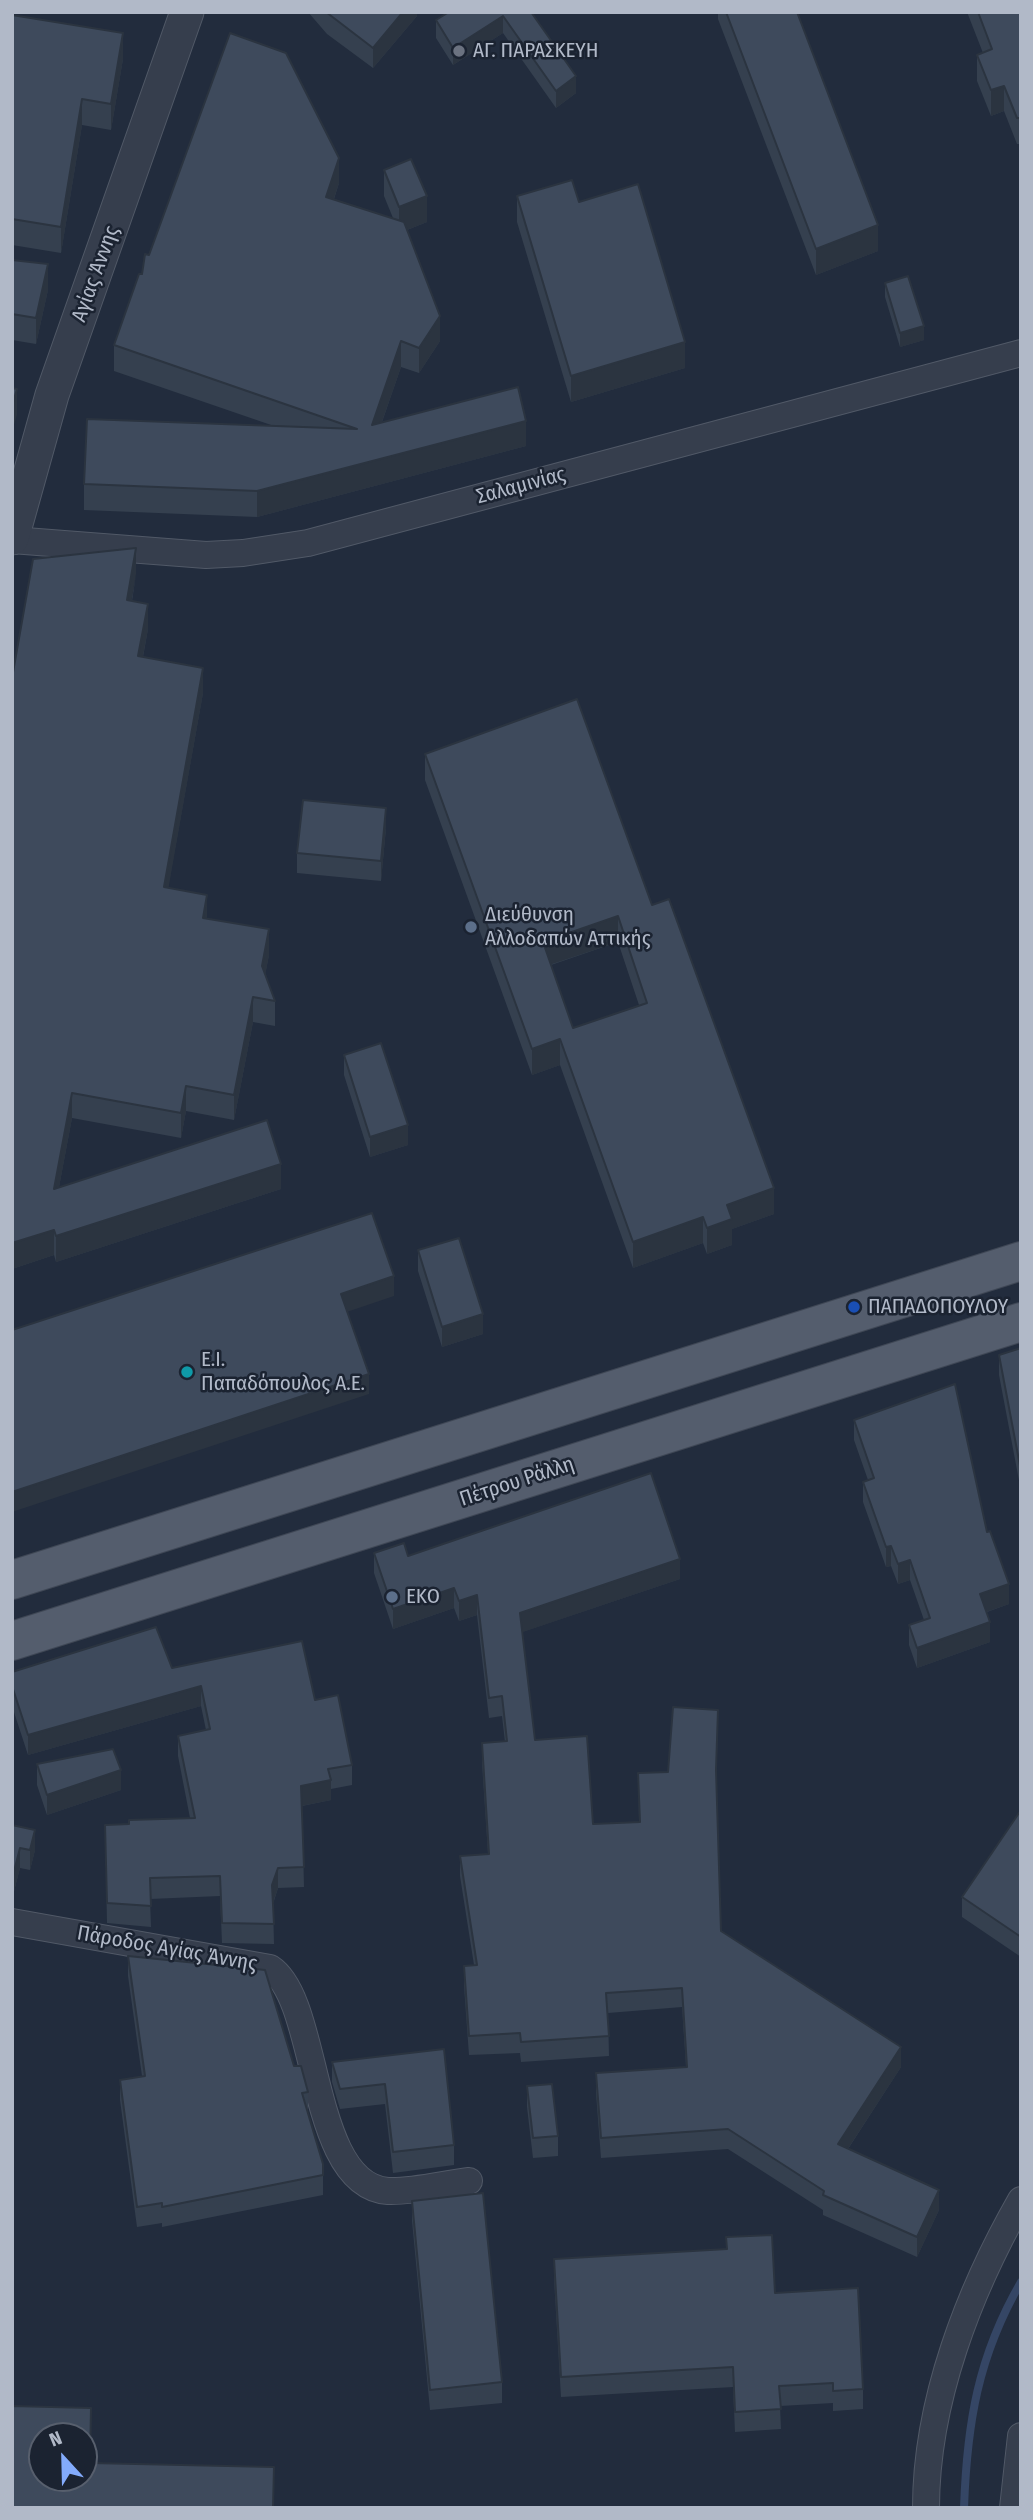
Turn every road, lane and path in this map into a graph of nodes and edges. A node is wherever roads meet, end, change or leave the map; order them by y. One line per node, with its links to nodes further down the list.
1 (187, 12): 3 (street, Αγίας Άννης)
2 (1021, 353): 3 (street, Σαλαμινίας)
3 (12, 539)
4 (1021, 1261): 6 (main road)
5 (1021, 1322): 7 (main road, Πέτρου Ράλλη)
6 (12, 1580)
7 (12, 1641)
8 (12, 1922): 9 (street, Πάροδος Αγίας Άννης)
9 (469, 2181)
10 (1021, 2200): 12 (street)
11 (1021, 2436): 13 (street)
12 (926, 2508)
13 (1013, 2508)

